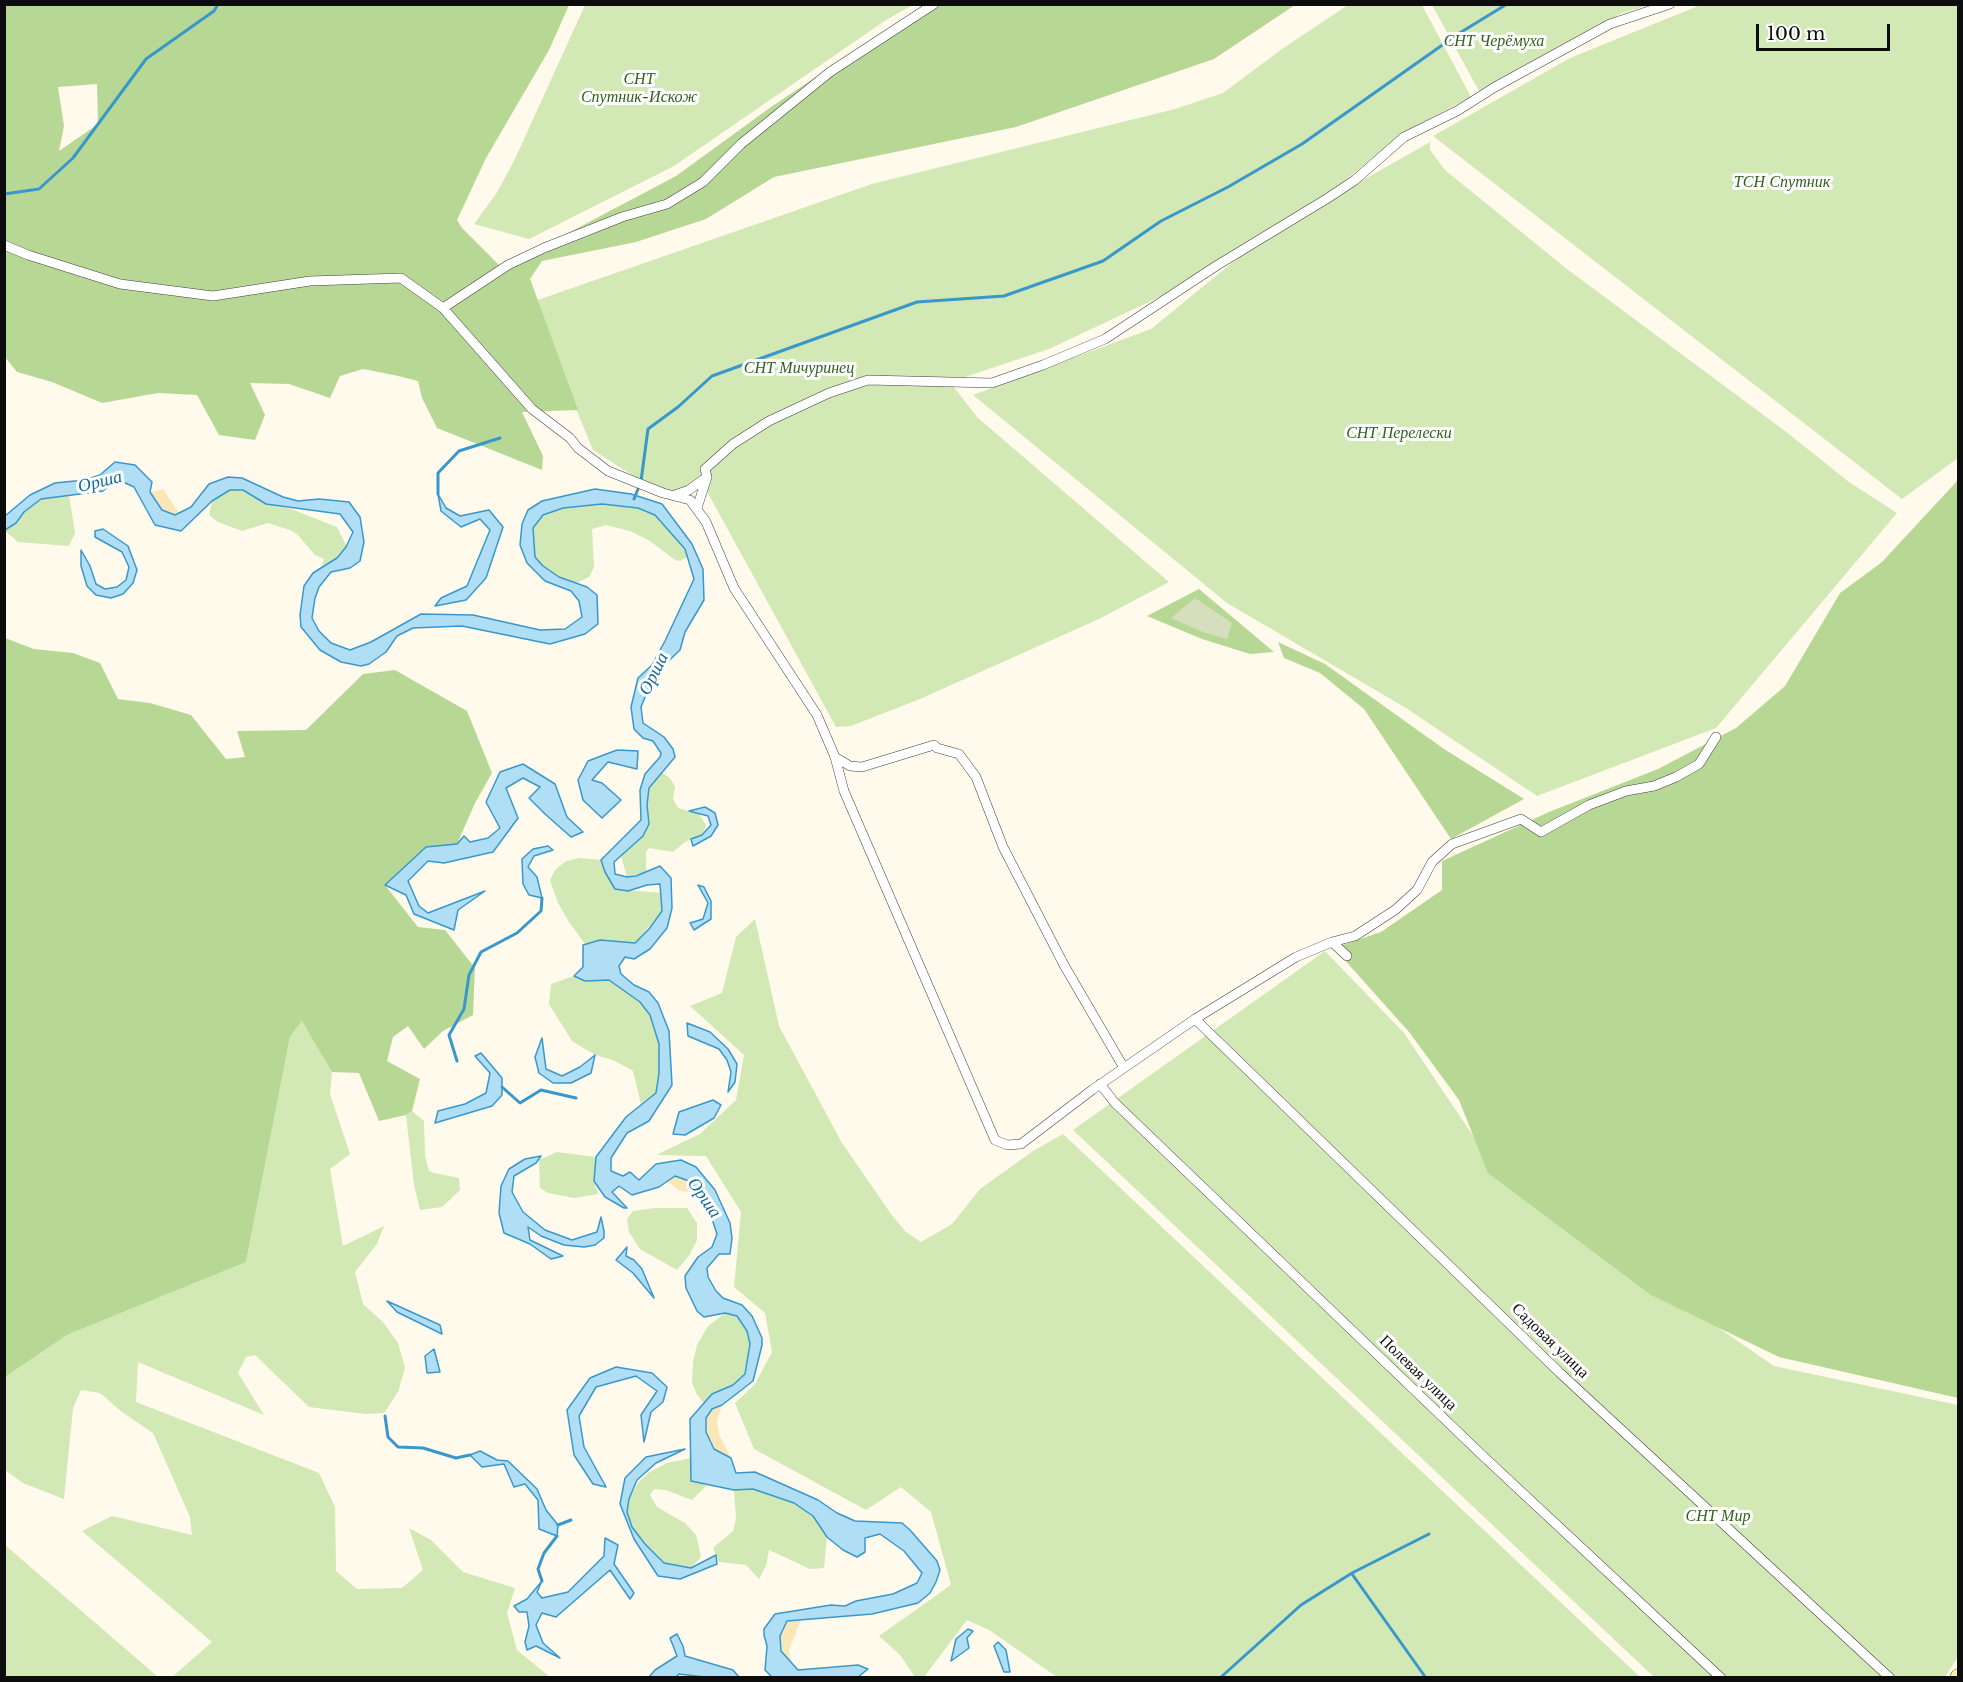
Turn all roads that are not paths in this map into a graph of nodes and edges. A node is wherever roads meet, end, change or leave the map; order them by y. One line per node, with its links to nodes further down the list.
1 (934, 4): 4 (street)
2 (1670, 4): 5 (street)
3 (4, 245): 4 (street)
4 (443, 308): 6 (street)
5 (707, 477): 6 (street); 7 (street)
6 (675, 495): 7 (street)
7 (697, 508): 9 (street)
8 (1716, 737): 10 (street)
9 (835, 757): 13 (street); 14 (street)
10 (1332, 942): 11 (street); 12 (street)
11 (1347, 956)
12 (1195, 1020): 13 (street); 16 (street, Садовая улица)
13 (1124, 1068): 14 (street)
14 (1100, 1084): 15 (street, Полевая улица)
15 (1721, 1677)
16 (1890, 1677)

